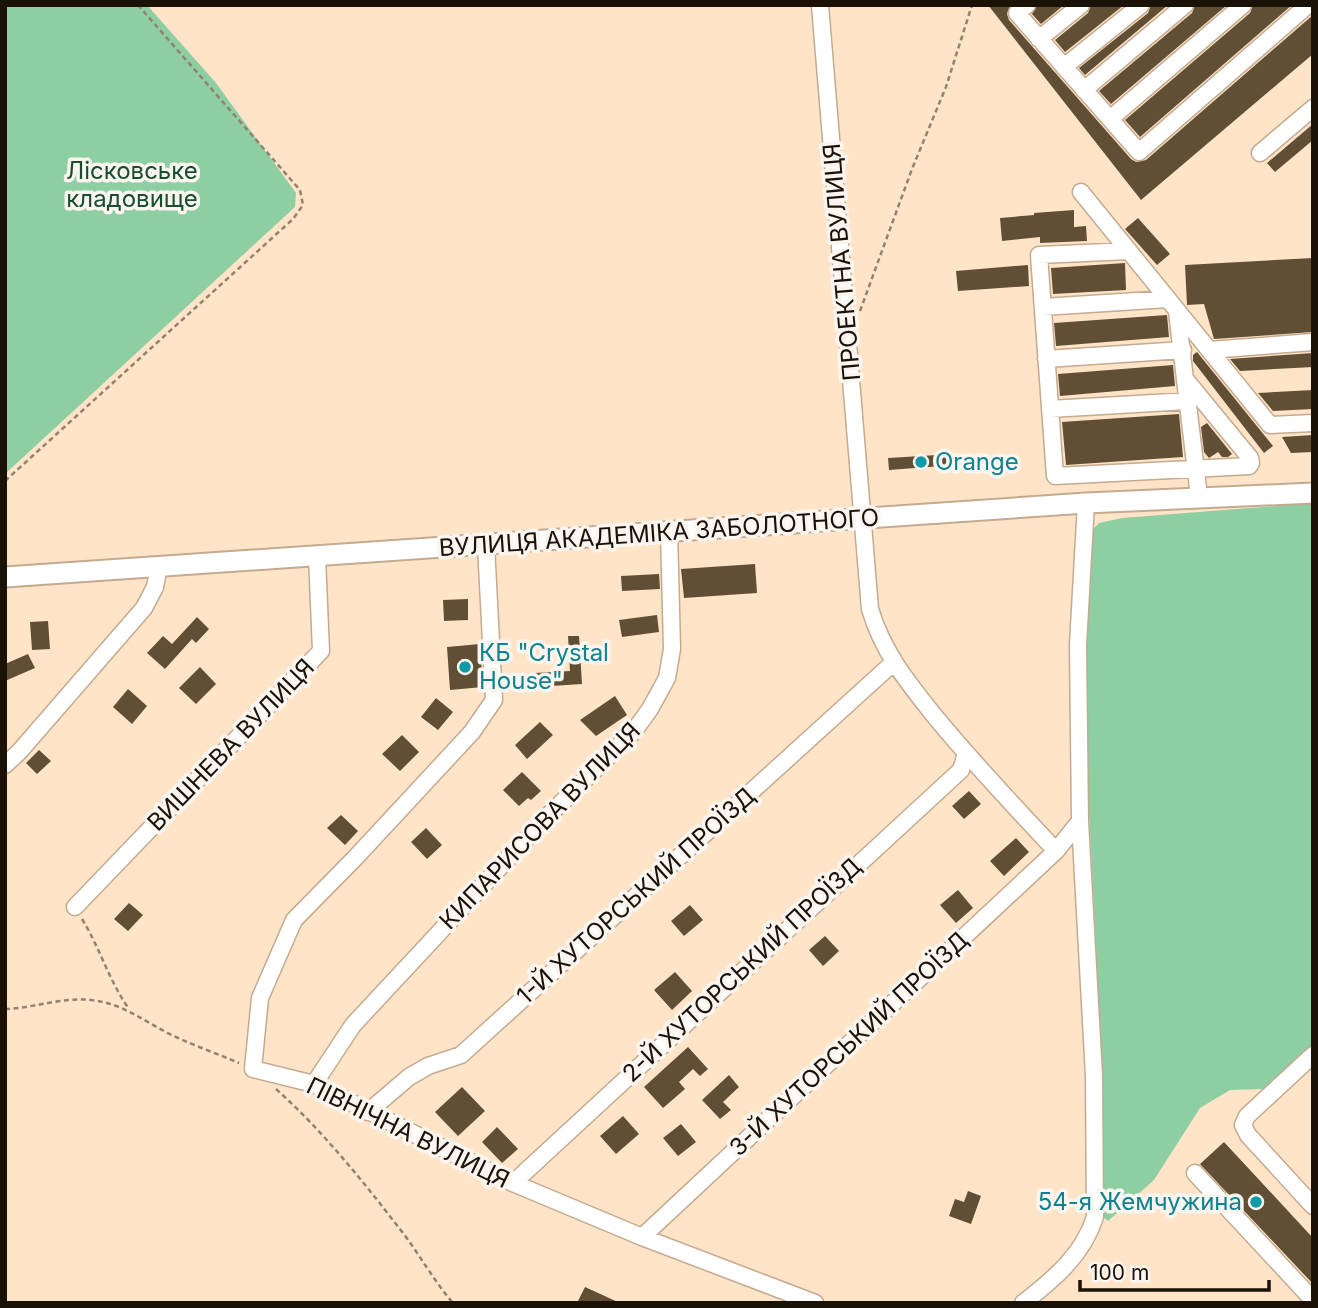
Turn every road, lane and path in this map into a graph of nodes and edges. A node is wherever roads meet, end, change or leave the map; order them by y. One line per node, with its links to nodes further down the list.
1 (138, 5): 30 (path)
2 (820, 5): 34 (street, ПРОЕКТНА ВУЛИЦЯ)
3 (972, 5): 20 (path)
4 (1027, 5): 10 (street)
5 (1081, 5): 10 (street)
6 (1141, 5): 11 (street)
7 (1185, 5): 12 (street)
8 (1243, 5): 14 (street)
9 (1308, 5): 14 (street)
10 (1039, 39): 11 (street)
11 (1064, 67): 12 (street)
12 (1084, 90): 14 (street)
13 (1313, 108): 15 (street)
14 (1110, 119)
15 (1259, 153)
16 (1081, 192): 17 (street)
17 (1129, 251): 18 (street); 19 (street)
18 (1173, 305): 19 (street); 22 (street); 23 (street)
19 (1043, 307): 24 (street)
20 (859, 313)
21 (1313, 342): 23 (street)
22 (1183, 350): 24 (street); 25 (street)
23 (1209, 350): 28 (street)
24 (1046, 359): 27 (street)
25 (1186, 380): 26 (street); 29 (street)
26 (1188, 401): 27 (street); 29 (street)
27 (1050, 409): 29 (street)
28 (1313, 423)
29 (1195, 468): 32 (street)
30 (5, 481)
31 (1313, 493): 32 (main road, ВУЛИЦЯ АКАДЕМІКА ЗАБОЛОТНОГО)
32 (1199, 497): 33 (main road, ВУЛИЦЯ АКАДЕМІКА ЗАБОЛОТНОГО)
33 (1086, 503): 34 (main road, ВУЛИЦЯ АКАДЕМІКА ЗАБОЛОТНОГО); 43 (street)
34 (863, 518): 35 (main road, ВУЛИЦЯ АКАДЕМІКА ЗАБОЛОТНОГО); 40 (street, ПРОЕКТНА ВУЛИЦЯ)
35 (669, 531): 36 (main road, ВУЛИЦЯ АКАДЕМІКА ЗАБОЛОТНОГО); 50 (street, КИПАРИСОВА ВУЛИЦЯ)
36 (486, 545): 37 (main road, ВУЛИЦЯ АКАДЕМІКА ЗАБОЛОТНОГО); 49 (street)
37 (317, 557): 38 (main road, ВУЛИЦЯ АКАДЕМІКА ЗАБОЛОТНОГО); 45 (street, ВИШНЕВА ВУЛИЦЯ)
38 (159, 566): 39 (main road, ВУЛИЦЯ АКАДЕМІКА ЗАБОЛОТНОГО); 42 (street)
39 (5, 577)
40 (893, 663): 41 (street, ПРОЕКТНА ВУЛИЦЯ); 51 (street, 1-Й ХУТОРСЬКИЙ ПРОЇЗД)
41 (966, 754): 44 (street, ПРОЕКТНА ВУЛИЦЯ); 53 (street, 2-Й ХУТОРСЬКИЙ ПРОЇЗД)
42 (5, 765)
43 (1080, 821): 44 (street, 3-Й ХУТОРСЬКИЙ ПРОЇЗД); 59 (street)
44 (1056, 851): 55 (street, 3-Й ХУТОРСЬКИЙ ПРОЇЗД)
45 (75, 907): 47 (path)
46 (5, 1009): 47 (path)
47 (130, 1011): 49 (path)
48 (1313, 1055): 54 (street)
49 (253, 1069): 50 (street, ПІВНІЧНА ВУЛИЦЯ); 57 (path)
50 (314, 1084): 51 (street, ПІВНІЧНА ВУЛИЦЯ)
51 (368, 1112): 53 (street, ПІВНІЧНА ВУЛИЦЯ)
52 (1195, 1174): 56 (street)
53 (513, 1183): 55 (street, ПІВНІЧНА ВУЛИЦЯ)
54 (1313, 1206)
55 (642, 1237): 58 (street, ПІВНІЧНА ВУЛИЦЯ)
56 (1305, 1299)
57 (453, 1303)
58 (815, 1303)
59 (1023, 1303)

